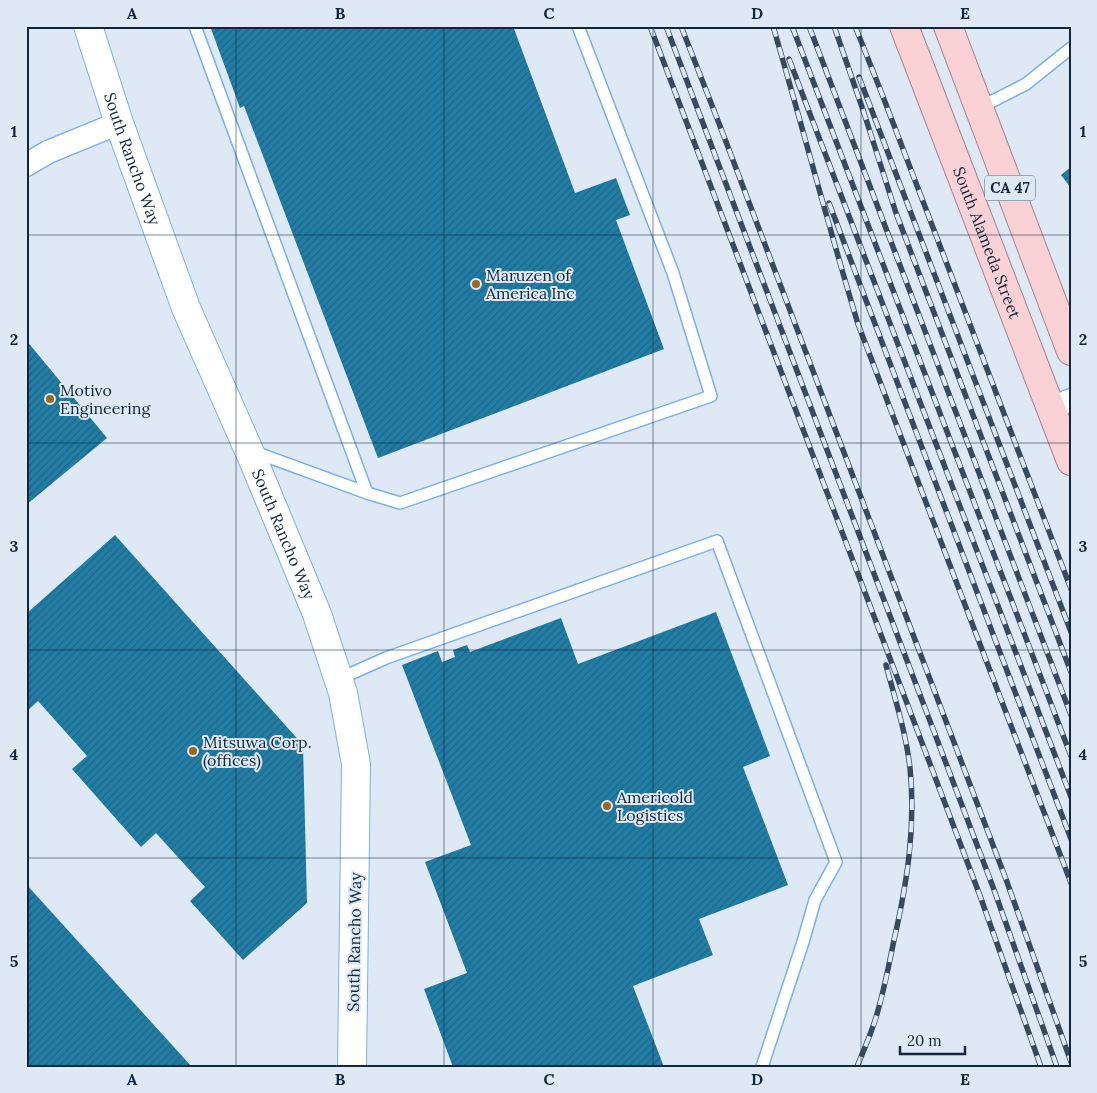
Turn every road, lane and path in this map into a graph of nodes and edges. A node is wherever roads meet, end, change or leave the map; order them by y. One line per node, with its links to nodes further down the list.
1 (88, 26): 8 (street, South Rancho Way)
2 (195, 26): 14 (lane)
3 (578, 26): 14 (lane)
4 (904, 26): 11 (main road, South Alameda Street / CA 47)
5 (948, 26): 7 (main road, CA 47)
6 (1071, 48): 7 (lane)
7 (979, 108): 10 (main road, CA 47)
8 (120, 123): 9 (street); 12 (street, South Rancho Way)
9 (26, 165)
10 (1071, 351)
11 (1061, 404): 13 (main road, South Alameda Street / CA 47)
12 (248, 450): 14 (lane); 15 (street, South Rancho Way)
13 (1071, 461)
14 (367, 493)
15 (339, 679): 16 (street, South Rancho Way); 17 (lane)
16 (352, 1067)
17 (762, 1067)

